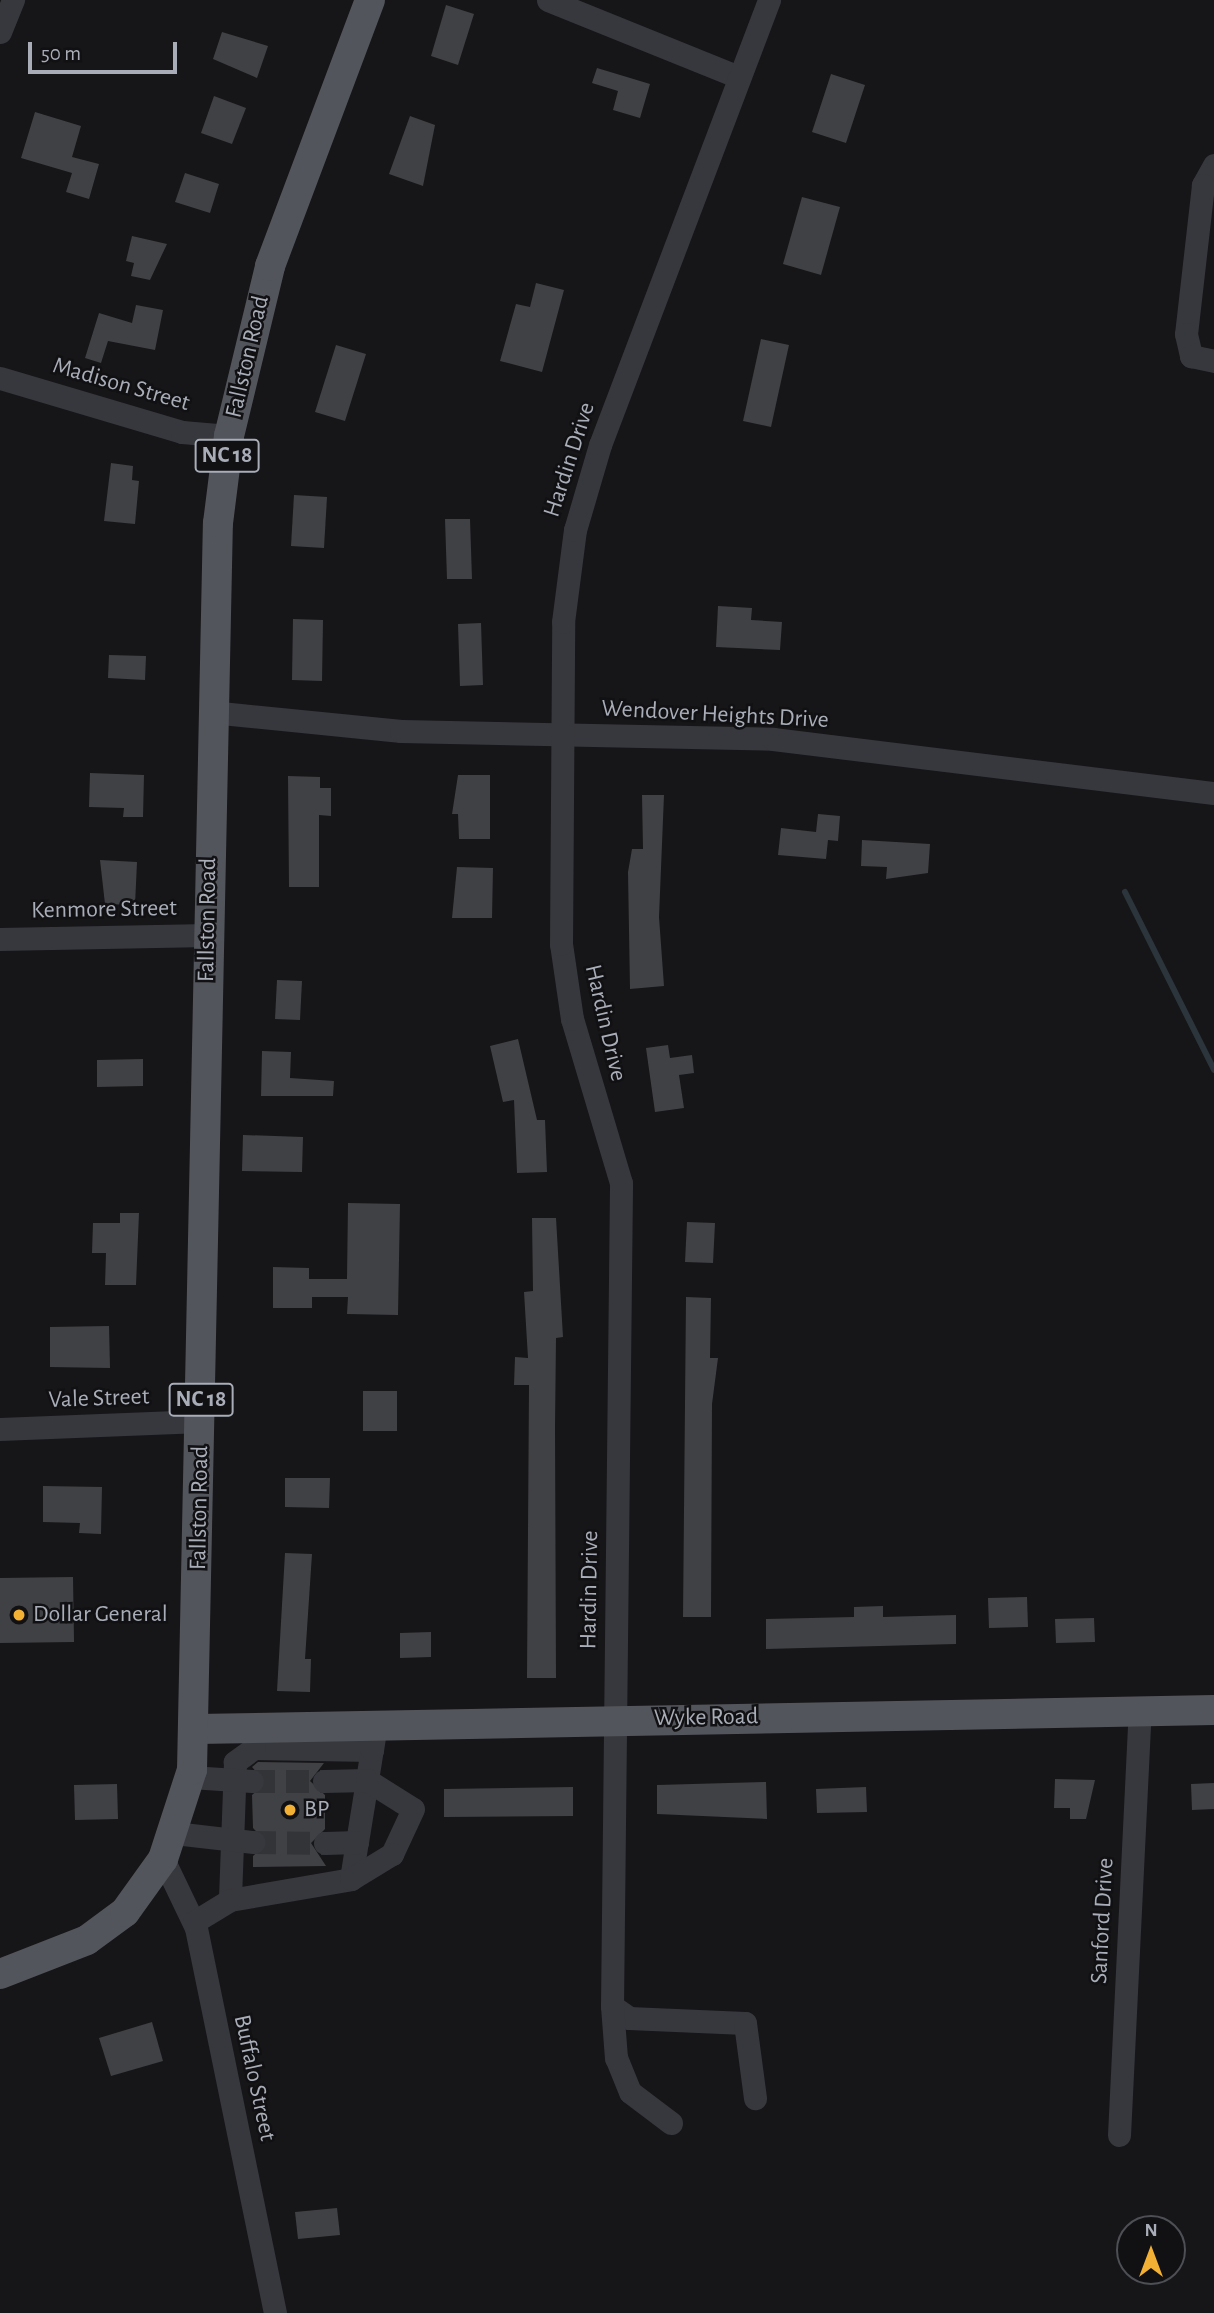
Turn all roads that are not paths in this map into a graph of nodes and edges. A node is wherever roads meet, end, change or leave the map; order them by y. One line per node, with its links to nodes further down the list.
1 (13, 0): 5 (street)
2 (370, 0): 10 (main road, Fallston Road / NC 18)
3 (548, 0): 6 (street)
4 (769, 0): 6 (street, Hardin Drive)
5 (0, 32)
6 (739, 77): 12 (street, Hardin Drive)
7 (1214, 165): 8 (street)
8 (1214, 361)
9 (0, 378): 10 (street, Madison Street)
10 (229, 436): 11 (main road, Fallston Road / NC 18)
11 (211, 712): 12 (street, Wendover Heights Drive); 14 (main road, Fallston Road / NC 18)
12 (565, 735): 13 (street, Wendover Heights Drive); 20 (street, Hardin Drive)
13 (1214, 793)
14 (208, 935): 15 (street, Kenmore Street); 16 (main road, Fallston Road / NC 18)
15 (0, 939)
16 (201, 1422): 17 (street, Vale Street); 21 (main road, Fallston Road / NC 18)
17 (0, 1429)
18 (1140, 1710): 19 (main road, Wyke Road); 20 (main road, Wyke Road); 39 (street, Sanford Drive)
19 (1214, 1710)
20 (615, 1720): 23 (main road, Wyke Road); 36 (street, Hardin Drive)
21 (197, 1729): 22 (main road, Wyke Road); 24 (main road, Fallston Road / NC 18)
22 (290, 1738): 23 (main road, Wyke Road); 27 (street)
23 (374, 1738): 25 (street)
24 (190, 1777): 27 (street); 31 (main road, Fallston Road / NC 18)
25 (367, 1780): 26 (street); 28 (street); 32 (street)
26 (324, 1781)
27 (243, 1782): 29 (street)
28 (357, 1842): 30 (street); 32 (street)
29 (243, 1843): 31 (street); 33 (street)
30 (325, 1843)
31 (168, 1846): 34 (street, Buffalo Street); 35 (main road, NC 18)
32 (351, 1879): 33 (street)
33 (230, 1900): 34 (street)
34 (194, 1922): 40 (street, Buffalo Street)
35 (0, 1974)
36 (612, 2006): 37 (street); 38 (street, Hardin Drive)
37 (755, 2098)
38 (671, 2123)
39 (1119, 2135)
40 (275, 2313)

